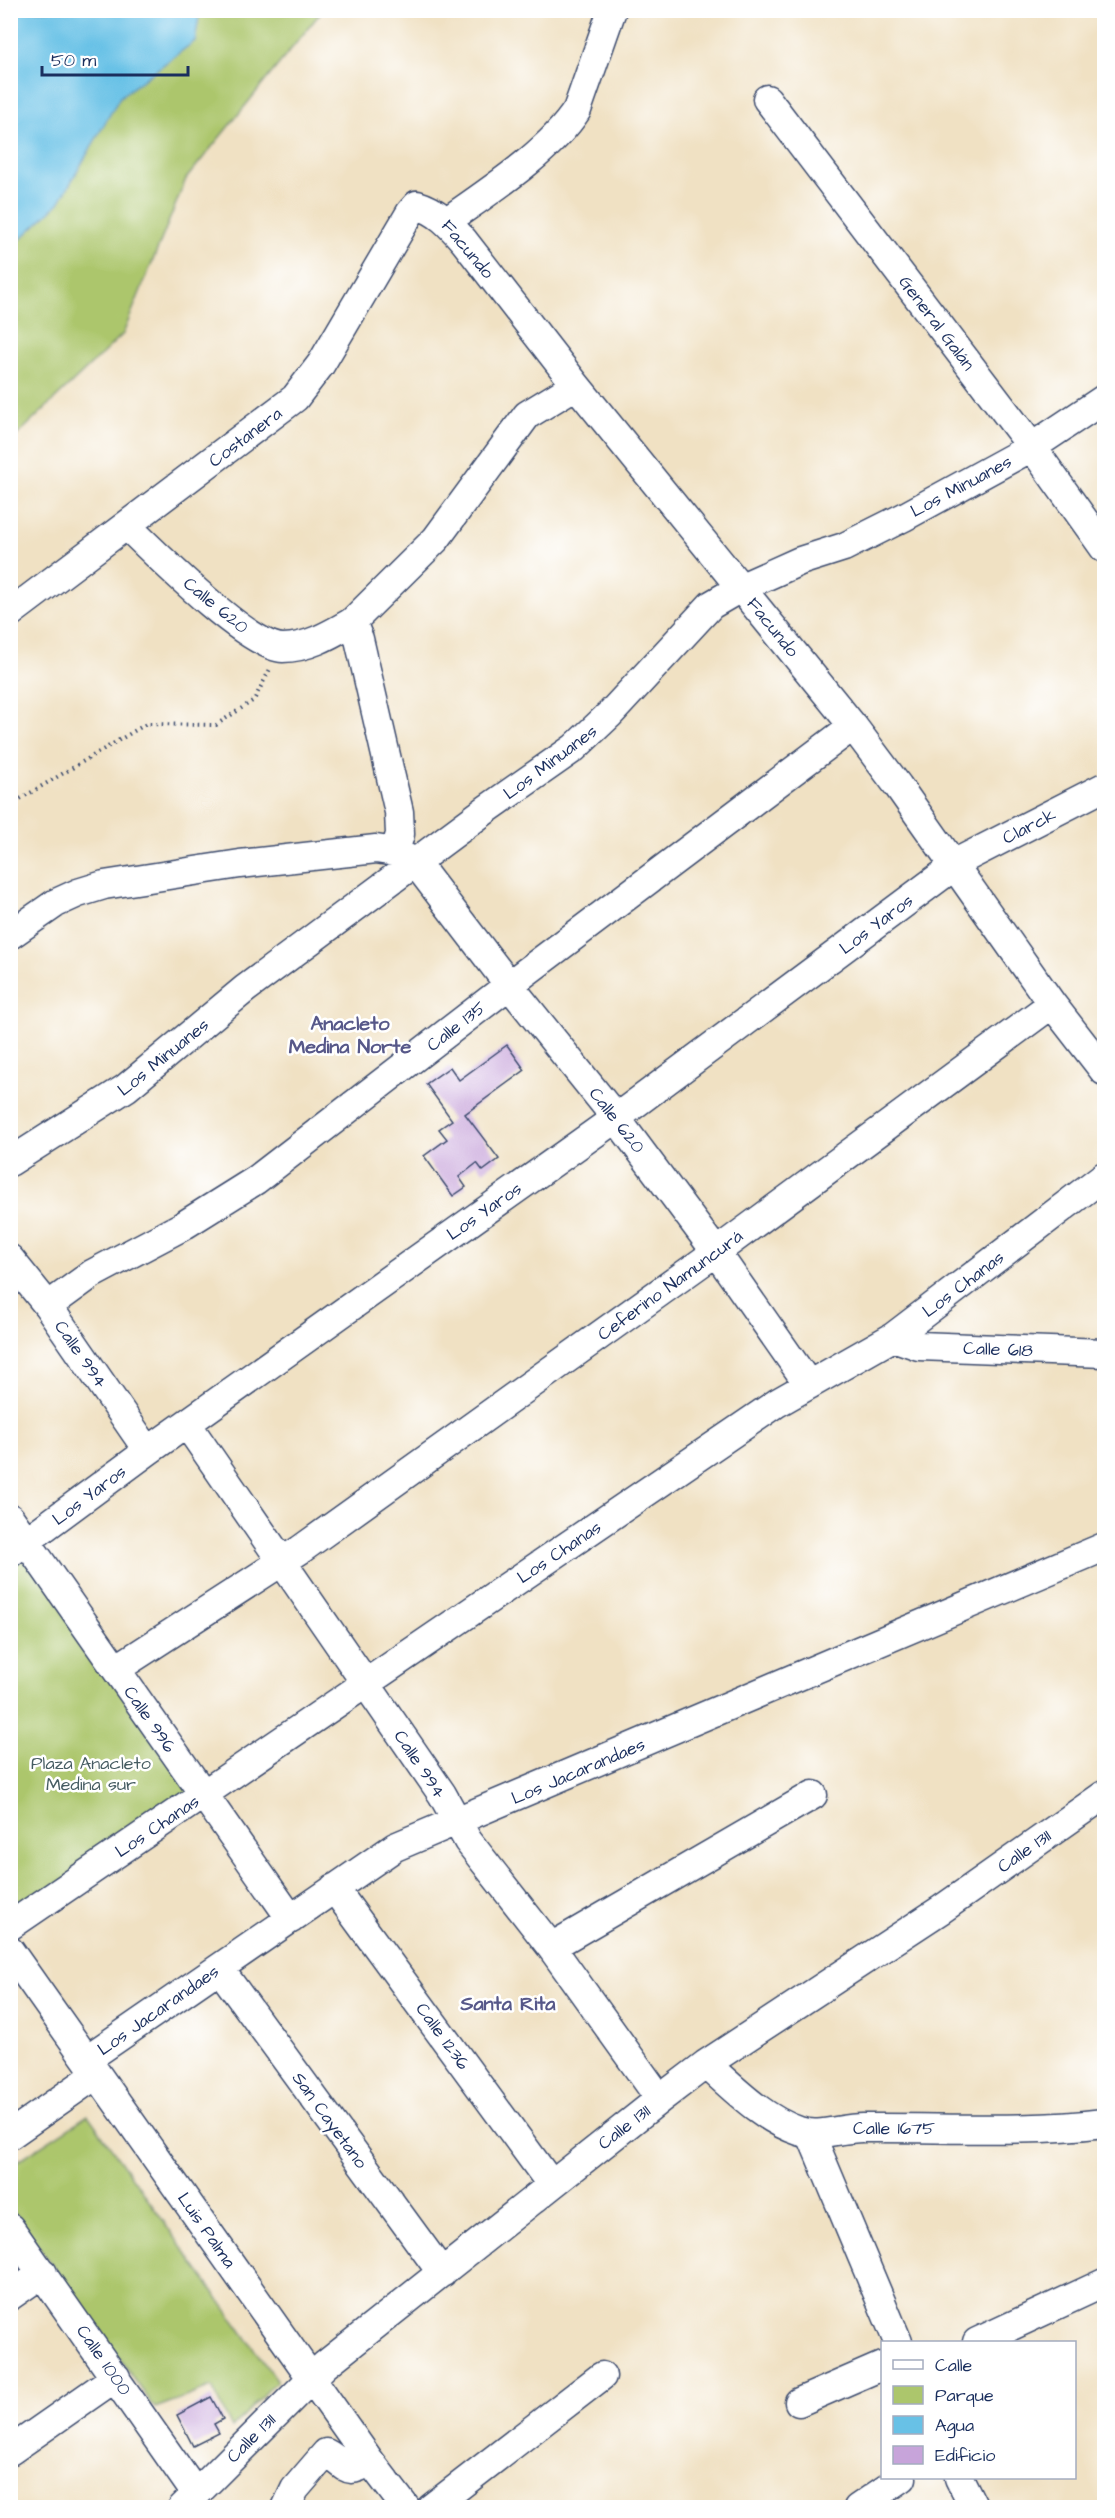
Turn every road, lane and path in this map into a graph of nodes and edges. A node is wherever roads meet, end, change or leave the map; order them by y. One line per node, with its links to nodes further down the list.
1 (612, 10): 4 (street)
2 (767, 99): 7 (street, General Galán)
3 (417, 205): 4 (street, Facundo); 8 (street, Costanera)
4 (447, 221): 5 (street, Facundo)
5 (576, 385): 10 (street, Facundo); 12 (street)
6 (1104, 399): 7 (street, Los Minuanes)
7 (1032, 447): 9 (street, General Galán); 10 (street, Los Minuanes)
8 (127, 526): 11 (street, Costanera); 13 (street, Calle 620)
9 (1104, 548)
10 (741, 587): 14 (street, Facundo); 17 (street, Los Minuanes)
11 (10, 613)
12 (352, 622): 13 (street); 17 (street)
13 (280, 648): 16 (path)
14 (853, 726): 18 (street, Facundo); 20 (street, Calle 135)
15 (1104, 787): 18 (street, Clarck)
16 (10, 805)
17 (405, 857): 19 (street); 20 (street, Calle 620); 24 (street, Los Minuanes)
18 (954, 866): 21 (street, Facundo); 23 (street, Los Yaros)
19 (10, 935)
20 (509, 985): 23 (street, Calle 620); 28 (street, Calle 135)
21 (1052, 1004): 22 (street, Facundo); 26 (street, Ceferino Namuncurá)
22 (1104, 1071)
23 (616, 1118): 26 (street, Calle 620); 32 (street, Los Yaros)
24 (10, 1162)
25 (1104, 1176): 29 (street, Los Chanas)
26 (716, 1252): 31 (street, Calle 620); 36 (street, Ceferino Namuncurá)
27 (10, 1259): 28 (street, Calle 994)
28 (48, 1306): 33 (street, Calle 994)
29 (893, 1337): 30 (street, Calle 618); 31 (street, Los Chanas)
30 (1104, 1353)
31 (809, 1385): 38 (street, Los Chanas)
32 (187, 1424): 33 (street, Los Yaros); 36 (street, Calle 994)
33 (148, 1451): 34 (street, Los Yaros)
34 (16, 1537): 37 (street, Calle 996)
35 (1104, 1547): 42 (street, Los Jacarandaes)
36 (283, 1561): 37 (street, Ceferino Namuncurá); 38 (street, Calle 994)
37 (116, 1669): 39 (street, Calle 996)
38 (366, 1683): 39 (street, Los Chanas); 42 (street, Calle 994)
39 (203, 1795): 44 (street, Calle 996); 45 (street, Los Chanas)
40 (1104, 1795): 49 (street, Calle 1311)
41 (813, 1796): 46 (street)
42 (456, 1822): 43 (street, Los Jacarandaes); 46 (street, Calle 994)
43 (334, 1888): 44 (street, Los Jacarandaes); 55 (street, Calle 1236)
44 (291, 1919): 48 (street, Los Jacarandaes)
45 (10, 1926)
46 (551, 1947): 51 (street, Calle 994)
47 (10, 1951): 50 (street, Luis Palma)
48 (219, 1968): 50 (street, Los Jacarandaes); 58 (street, San Cayetano)
49 (706, 2064): 51 (street, Calle 1311); 53 (street, Calle 1675)
50 (92, 2066): 54 (street, Los Jacarandaes); 66 (street, Luis Palma)
51 (660, 2099): 55 (street, Calle 1311)
52 (1104, 2123): 53 (street, Calle 1675)
53 (811, 2134): 61 (street)
54 (10, 2135)
55 (551, 2184): 58 (street, Calle 1311)
56 (10, 2228): 57 (street, Calle 1000)
57 (43, 2273): 60 (street); 65 (street, Calle 1000)
58 (442, 2273): 66 (street, Calle 1311)
59 (1104, 2283): 62 (street)
60 (10, 2295)
61 (897, 2341)
62 (981, 2341)
63 (881, 2366): 67 (street)
64 (602, 2376): 75 (street)
65 (116, 2377): 68 (street); 72 (street, Calle 1000)
66 (312, 2378): 69 (street, Luis Palma); 72 (street, Calle 1311)
67 (799, 2402)
68 (10, 2451)
69 (370, 2461): 73 (street); 74 (street, Luis Palma)
70 (901, 2479): 76 (street)
71 (960, 2479): 77 (street)
72 (189, 2501)
73 (286, 2508)
74 (406, 2508)
75 (431, 2508)
76 (858, 2508)
77 (974, 2508)

